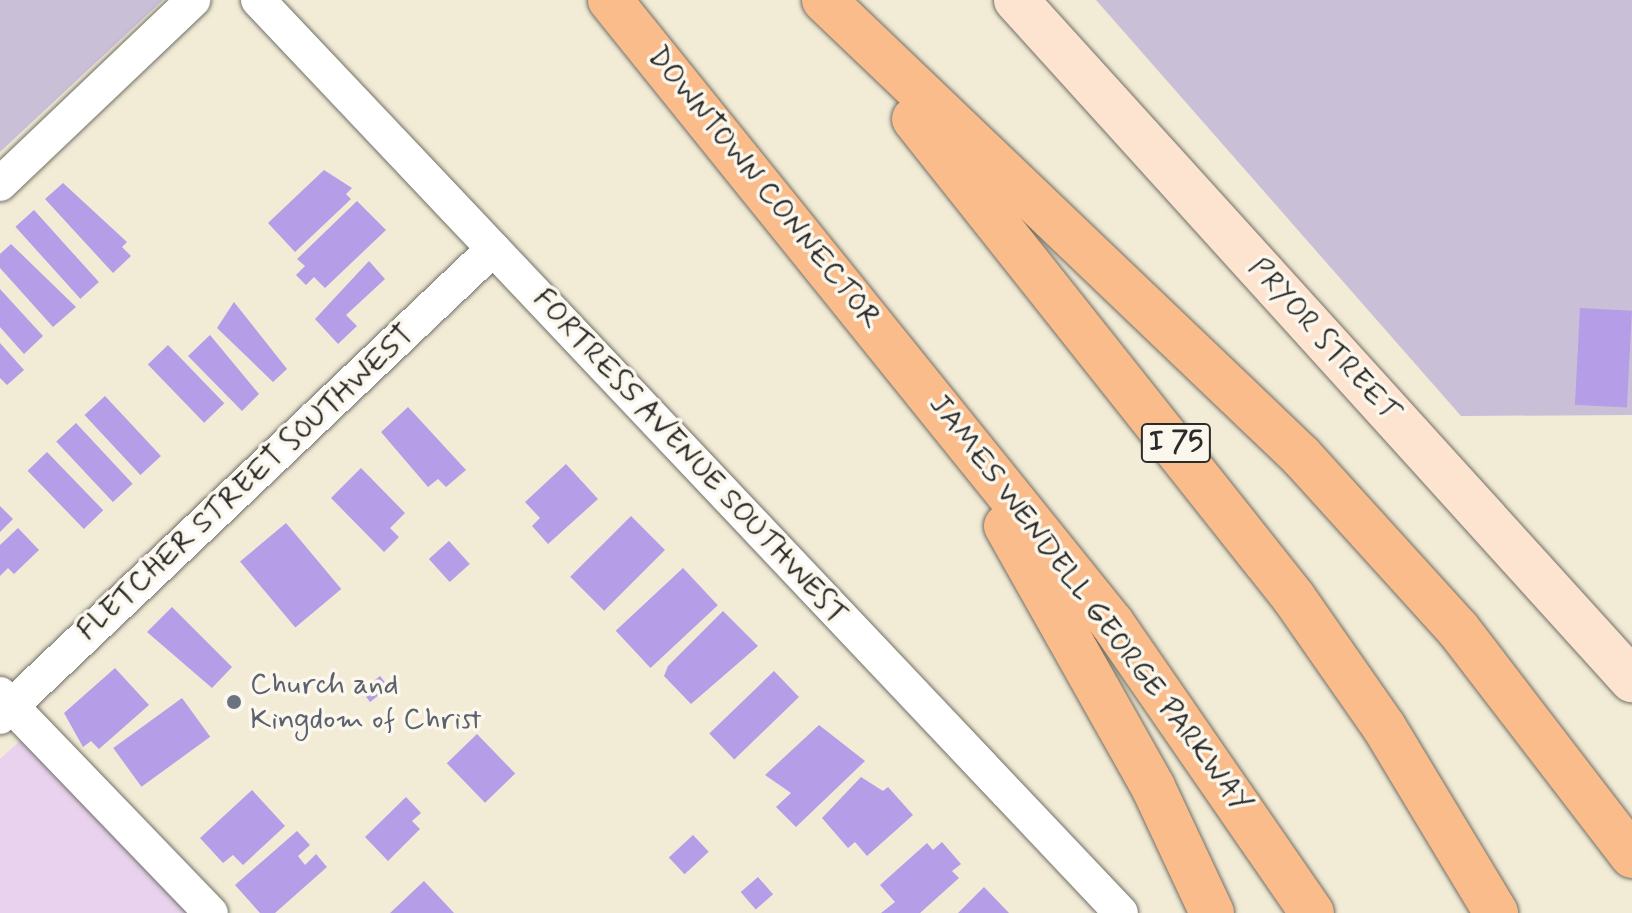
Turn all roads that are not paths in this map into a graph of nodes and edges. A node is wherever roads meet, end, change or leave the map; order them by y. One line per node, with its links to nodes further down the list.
1 (193, 0): 7 (street)
2 (258, 0): 8 (street, FORTRESS AVENUE SOUTHWEST)
3 (610, 0): 9 (highway, DOWNTOWN CONNECTOR)
4 (818, 0): 17 (highway, I 75)
5 (824, 0): 12 (highway)
6 (1016, 0): 10 (main road, PRYOR STREET)
7 (0, 184)
8 (493, 249): 11 (street, FLETCHER STREET SOUTHWEST); 14 (street, FORTRESS AVENUE SOUTHWEST)
9 (917, 377): 15 (highway); 16 (highway, JAMES WENDELL GEORGE PARKWAY)
10 (1632, 680)
11 (4, 705): 13 (street)
12 (1632, 856)
13 (211, 913)
14 (1121, 913)
15 (1212, 913)
16 (1312, 913)
17 (1496, 913)

